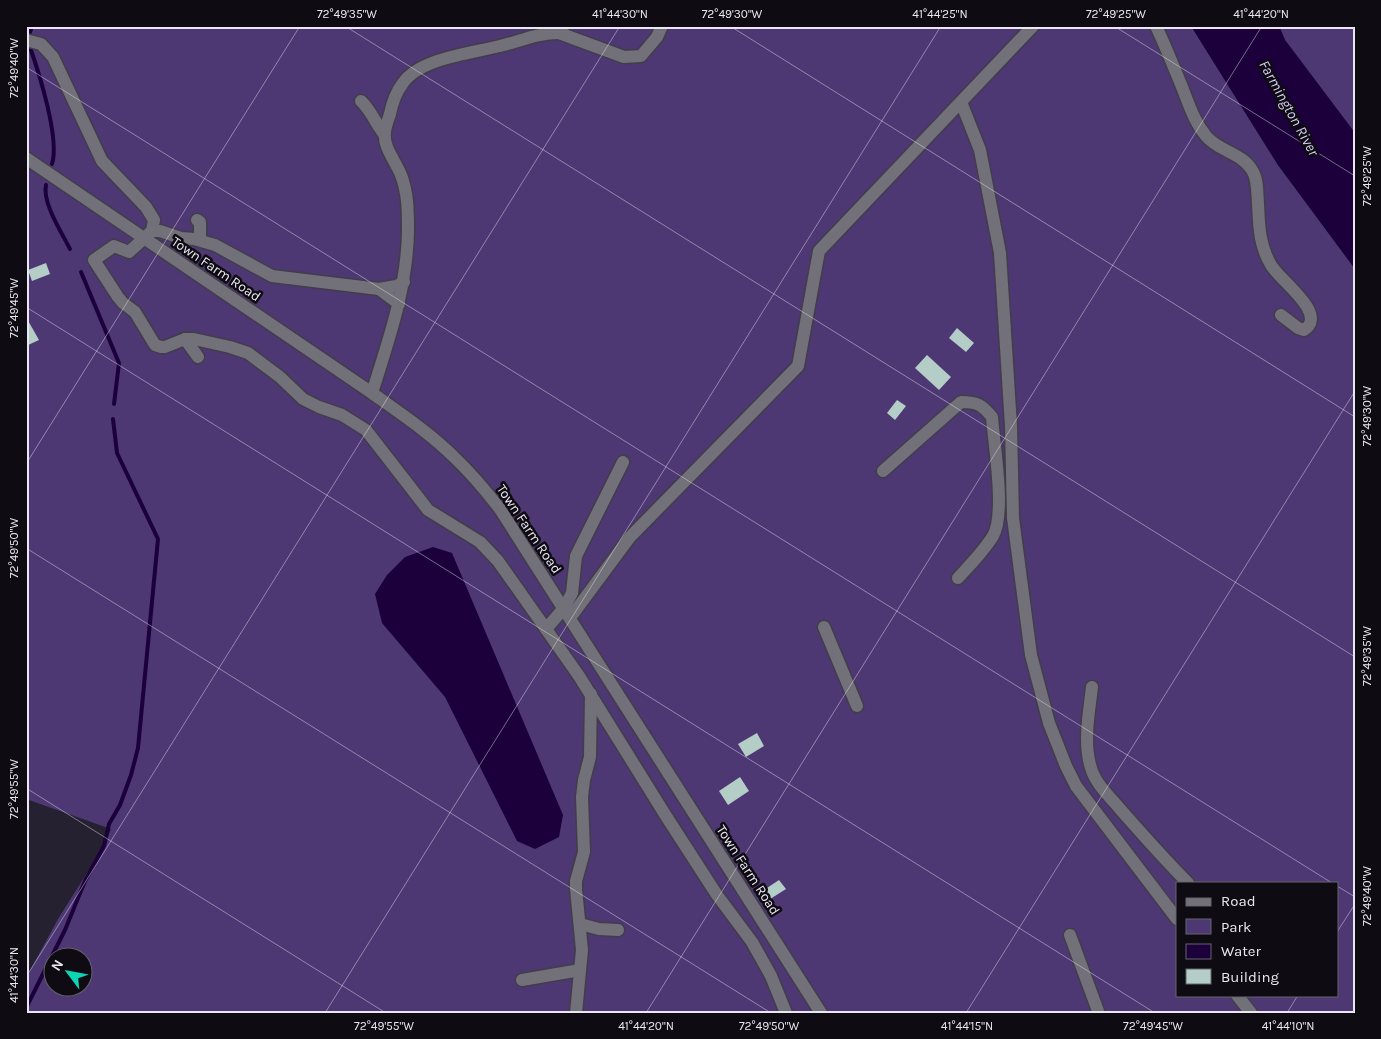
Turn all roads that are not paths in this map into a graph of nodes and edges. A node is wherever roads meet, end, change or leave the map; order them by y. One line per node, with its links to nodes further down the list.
1 (662, 26): 4 (street)
2 (1033, 26): 7 (street)
3 (1156, 26): 16 (street)
4 (562, 30): 8 (street)
5 (26, 40): 11 (street)
6 (361, 101): 8 (street)
7 (961, 102): 23 (street); 30 (street)
8 (384, 134): 13 (street)
9 (26, 158): 11 (street, Town Farm Road)
10 (197, 220): 12 (street)
11 (148, 234): 12 (street); 17 (street); 19 (street, Town Farm Road)
12 (200, 240): 14 (street)
13 (404, 282): 14 (street); 15 (street)
14 (379, 289): 15 (street)
15 (400, 304): 19 (street)
16 (1281, 315)
17 (185, 340): 18 (street); 25 (street)
18 (198, 357)
19 (372, 393): 23 (street, Town Farm Road)
20 (623, 462): 23 (street)
21 (883, 471): 22 (street)
22 (958, 578)
23 (567, 613): 25 (street); 40 (street, Town Farm Road)
24 (824, 627): 28 (street)
25 (546, 629): 27 (street)
26 (1092, 687): 29 (street)
27 (591, 694): 31 (street); 39 (street)
28 (857, 706)
29 (1187, 882)
30 (1176, 918)
31 (580, 924): 32 (street); 34 (street)
32 (618, 930)
33 (1070, 935): 37 (street)
34 (580, 970): 35 (street); 38 (street)
35 (522, 980)
36 (1238, 996): 41 (street)
37 (1098, 1011)
38 (576, 1013)
39 (786, 1013)
40 (821, 1013)
41 (1251, 1013)

